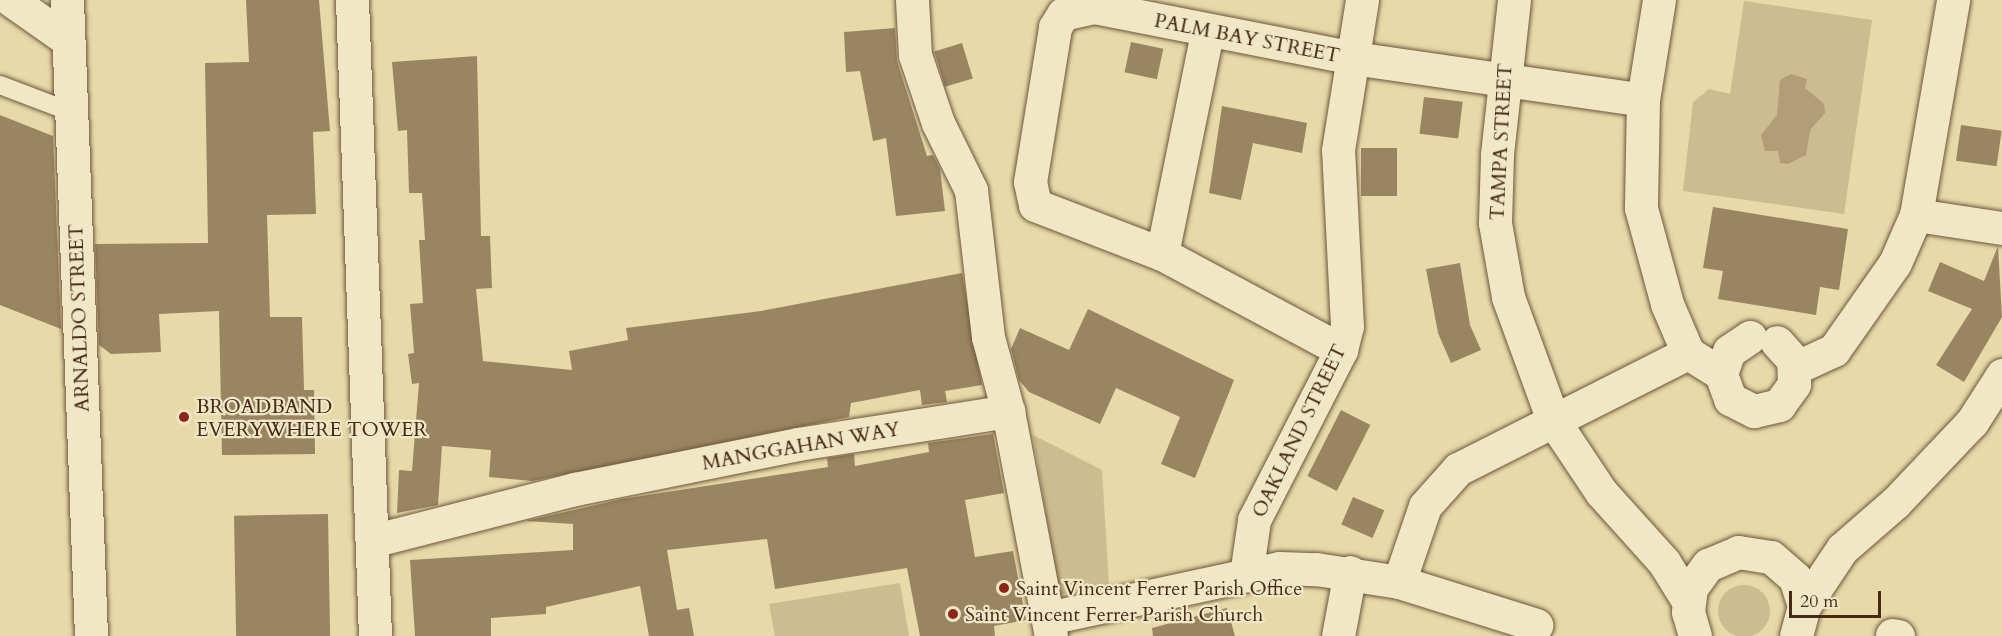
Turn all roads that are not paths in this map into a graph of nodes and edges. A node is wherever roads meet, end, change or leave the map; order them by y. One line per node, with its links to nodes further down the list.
1 (11, 0): 10 (street)
2 (67, 0): 10 (street, ARNALDO STREET)
3 (352, 0): 27 (street)
4 (912, 0): 24 (street)
5 (1362, 0): 11 (street, OAKLAND STREET)
6 (1514, 0): 12 (street, TAMPA STREET)
7 (1659, 0): 14 (street)
8 (1953, 0): 16 (street)
9 (1207, 32): 11 (street, PALM BAY STREET); 18 (street); 18 (street, PALM BAY STREET)
10 (68, 40): 15 (street, ARNALDO STREET)
11 (1353, 58): 12 (street, PALM BAY STREET); 20 (street, OAKLAND STREET)
12 (1501, 81): 14 (street, PALM BAY STREET); 25 (street, TAMPA STREET)
13 (0, 85): 15 (lane)
14 (1643, 100): 21 (street)
15 (71, 112): 38 (street, ARNALDO STREET)
16 (1916, 215): 17 (street); 19 (street)
17 (2002, 228)
18 (1162, 254): 20 (street, PALM BAY STREET)
19 (1774, 349): 22 (street); 22 (street)
20 (1341, 350): 32 (street, OAKLAND STREET)
21 (1688, 353): 22 (street); 25 (street)
22 (1721, 374)
23 (2002, 375): 28 (street)
24 (1008, 411): 27 (street, MANGGAHAN WAY); 36 (street)
25 (1553, 420): 26 (street, TAMPA STREET); 33 (street)
26 (1640, 534): 29 (street, TAMPA STREET); 35 (street, TAMPA STREET)
27 (372, 541): 39 (street)
28 (1842, 549): 30 (street); 34 (street)
29 (1708, 565): 30 (street); 35 (street)
30 (1785, 567): 34 (street)
31 (1350, 572): 32 (street); 33 (street); 40 (street)
32 (1246, 575): 36 (street)
33 (1399, 582): 37 (street)
34 (1800, 621)
35 (1688, 624)
36 (1057, 625)
37 (1536, 625)
38 (92, 636)
39 (375, 636)
40 (1338, 636)

